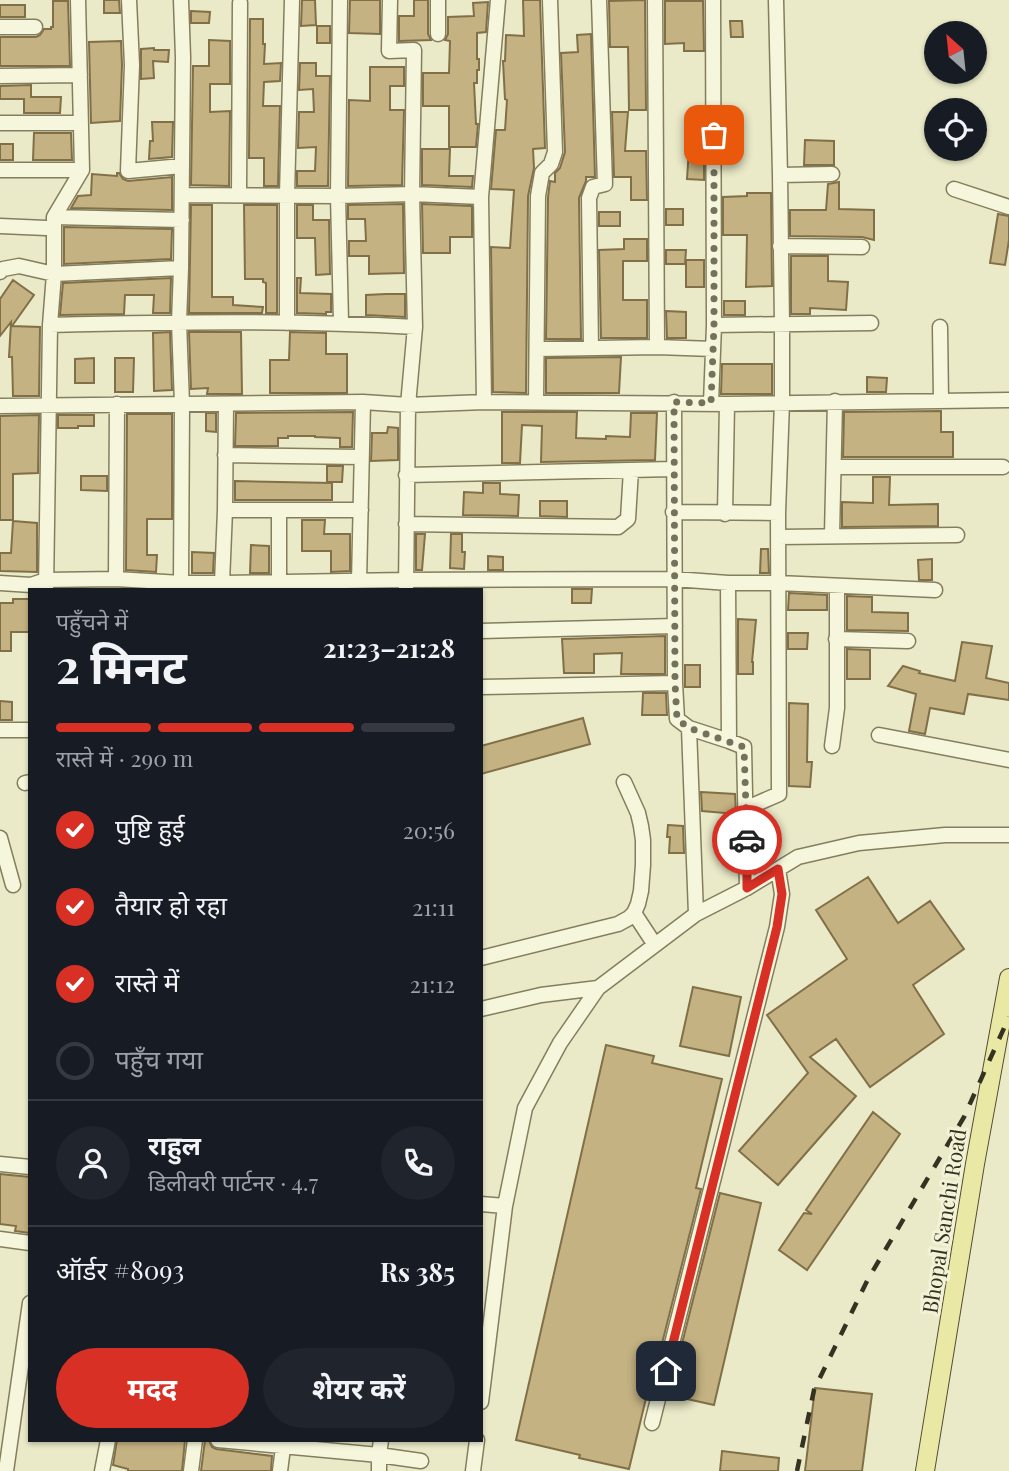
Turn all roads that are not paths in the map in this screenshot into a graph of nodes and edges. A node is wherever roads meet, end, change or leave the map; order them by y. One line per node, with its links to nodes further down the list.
1 (78, 0): 18 (street)
2 (129, 0): 22 (street)
3 (181, 0): 22 (street)
4 (292, 0): 31 (street)
5 (340, 0): 32 (street)
6 (390, 0): 28 (street)
7 (438, 0): 17 (street)
8 (498, 0): 33 (street)
9 (550, 0): 54 (street)
10 (599, 0): 52 (street)
11 (655, 0): 53 (street)
12 (713, 0): 49 (street)
13 (776, 0): 26 (street)
14 (240, 3): 30 (street)
15 (0, 27): 16 (street)
16 (35, 27)
17 (438, 34)
18 (80, 75): 19 (street); 21 (street)
19 (0, 76)
20 (0, 123): 21 (street)
21 (80, 123): 24 (street)
22 (182, 166): 29 (street)
23 (0, 170): 24 (street)
24 (82, 170): 36 (street)
25 (832, 174): 26 (street)
26 (780, 175): 38 (street)
27 (954, 189): 34 (street)
28 (411, 194): 32 (street); 33 (street); 50 (street)
29 (182, 195): 30 (street); 35 (street)
30 (239, 195): 31 (street)
31 (287, 195): 32 (street); 44 (street)
32 (338, 197): 45 (street)
33 (481, 197): 60 (street)
34 (1009, 207)
35 (181, 220): 36 (street); 40 (street)
36 (54, 222): 37 (street); 42 (street)
37 (0, 226)
38 (780, 246): 39 (street); 47 (street)
39 (862, 247)
40 (181, 268): 42 (street); 43 (street)
41 (0, 272): 42 (street)
42 (54, 274): 48 (street)
43 (179, 322): 44 (street); 48 (street); 66 (street)
44 (287, 323): 45 (street)
45 (341, 323): 50 (street)
46 (871, 323): 47 (street)
47 (782, 324): 49 (street); 63 (street)
48 (50, 325): 69 (street)
49 (714, 325): 55 (street)
50 (415, 327): 70 (street)
51 (940, 327): 56 (street)
52 (591, 347): 53 (street); 54 (street)
53 (657, 347): 55 (street)
54 (537, 349): 61 (street)
55 (713, 349): 64 (street)
56 (941, 400): 57 (street); 58 (street)
57 (1009, 400)
58 (835, 401): 63 (street); 74 (street)
59 (363, 402): 67 (street); 70 (street); 73 (street)
60 (484, 402): 61 (street); 70 (street)
61 (536, 402): 62 (street)
62 (674, 402): 64 (street); 76 (street)
63 (782, 402): 68 (street); 83 (street)
64 (711, 403): 68 (street)
65 (117, 404): 66 (street); 69 (street); 89 (street)
66 (182, 404): 67 (street); 93 (street)
67 (226, 404): 72 (street)
68 (727, 404): 84 (street)
69 (49, 405): 71 (street); 98 (street)
70 (408, 405): 78 (street)
71 (0, 406)
72 (225, 454): 73 (street); 79 (street)
73 (361, 457): 80 (street)
74 (834, 467): 75 (street); 86 (street)
75 (1003, 467)
76 (673, 469): 77 (street); 82 (street)
77 (631, 471): 78 (street); 85 (street)
78 (406, 475): 85 (street)
79 (225, 510): 81 (street); 94 (street)
80 (360, 510): 81 (street); 97 (street)
81 (278, 511): 91 (street)
82 (673, 512): 84 (street); 90 (street)
83 (778, 513): 84 (street); 88 (street)
84 (725, 514)
85 (406, 524): 99 (street)
86 (832, 535): 87 (street); 88 (street)
87 (957, 535)
88 (778, 537): 96 (street)
89 (116, 579): 93 (street); 98 (street)
90 (674, 579): 95 (street); 99 (street); 102 (street)
91 (279, 581): 94 (street); 97 (street)
92 (0, 583): 98 (street)
93 (181, 583): 94 (street)
94 (222, 583)
95 (728, 583): 96 (street); 112 (street)
96 (778, 583): 100 (street); 116 (street)
97 (355, 584): 99 (street)
98 (46, 585)
99 (406, 585)
100 (837, 587): 101 (street); 104 (street)
101 (935, 590)
102 (675, 626): 103 (street); 106 (street)
103 (483, 631)
104 (836, 639): 105 (street); 113 (street)
105 (908, 641)
106 (675, 683): 107 (street); 108 (street)
107 (483, 687)
108 (689, 728): 112 (street); 123 (street)
109 (0, 730): 110 (street)
110 (28, 730)
111 (880, 735): 114 (street)
112 (729, 741): 116 (street)
113 (832, 746)
114 (1009, 760)
115 (624, 782): 122 (street)
116 (747, 808): 121 (street)
117 (1009, 835): 119 (street)
118 (0, 838): 120 (street)
119 (778, 869): 121 (street); 139 (street)
120 (13, 885)
121 (747, 888): 123 (street)
122 (634, 913): 124 (street); 125 (street)
123 (696, 914): 124 (street)
124 (655, 945): 127 (street)
125 (483, 958)
126 (1009, 978): 153 (main road, Bhopal Sanchi Road)
127 (598, 988): 128 (street); 132 (street)
128 (483, 1009)
129 (0, 1164): 130 (street)
130 (28, 1167)
131 (483, 1204): 132 (street)
132 (505, 1206): 135 (street)
133 (0, 1239): 134 (street)
134 (28, 1243)
135 (488, 1283): 138 (street)
136 (28, 1327): 137 (street)
137 (26, 1358): 147 (street)
138 (483, 1376)
139 (652, 1423)
140 (108, 1442): 148 (street)
141 (195, 1442): 149 (street)
142 (262, 1442): 144 (street)
143 (477, 1442): 152 (street)
144 (284, 1443): 145 (street); 150 (street)
145 (380, 1447): 146 (street); 151 (street)
146 (421, 1461)
147 (6, 1471)
148 (102, 1471)
149 (191, 1471)
150 (280, 1471)
151 (379, 1471)
152 (473, 1471)
153 (925, 1471)

